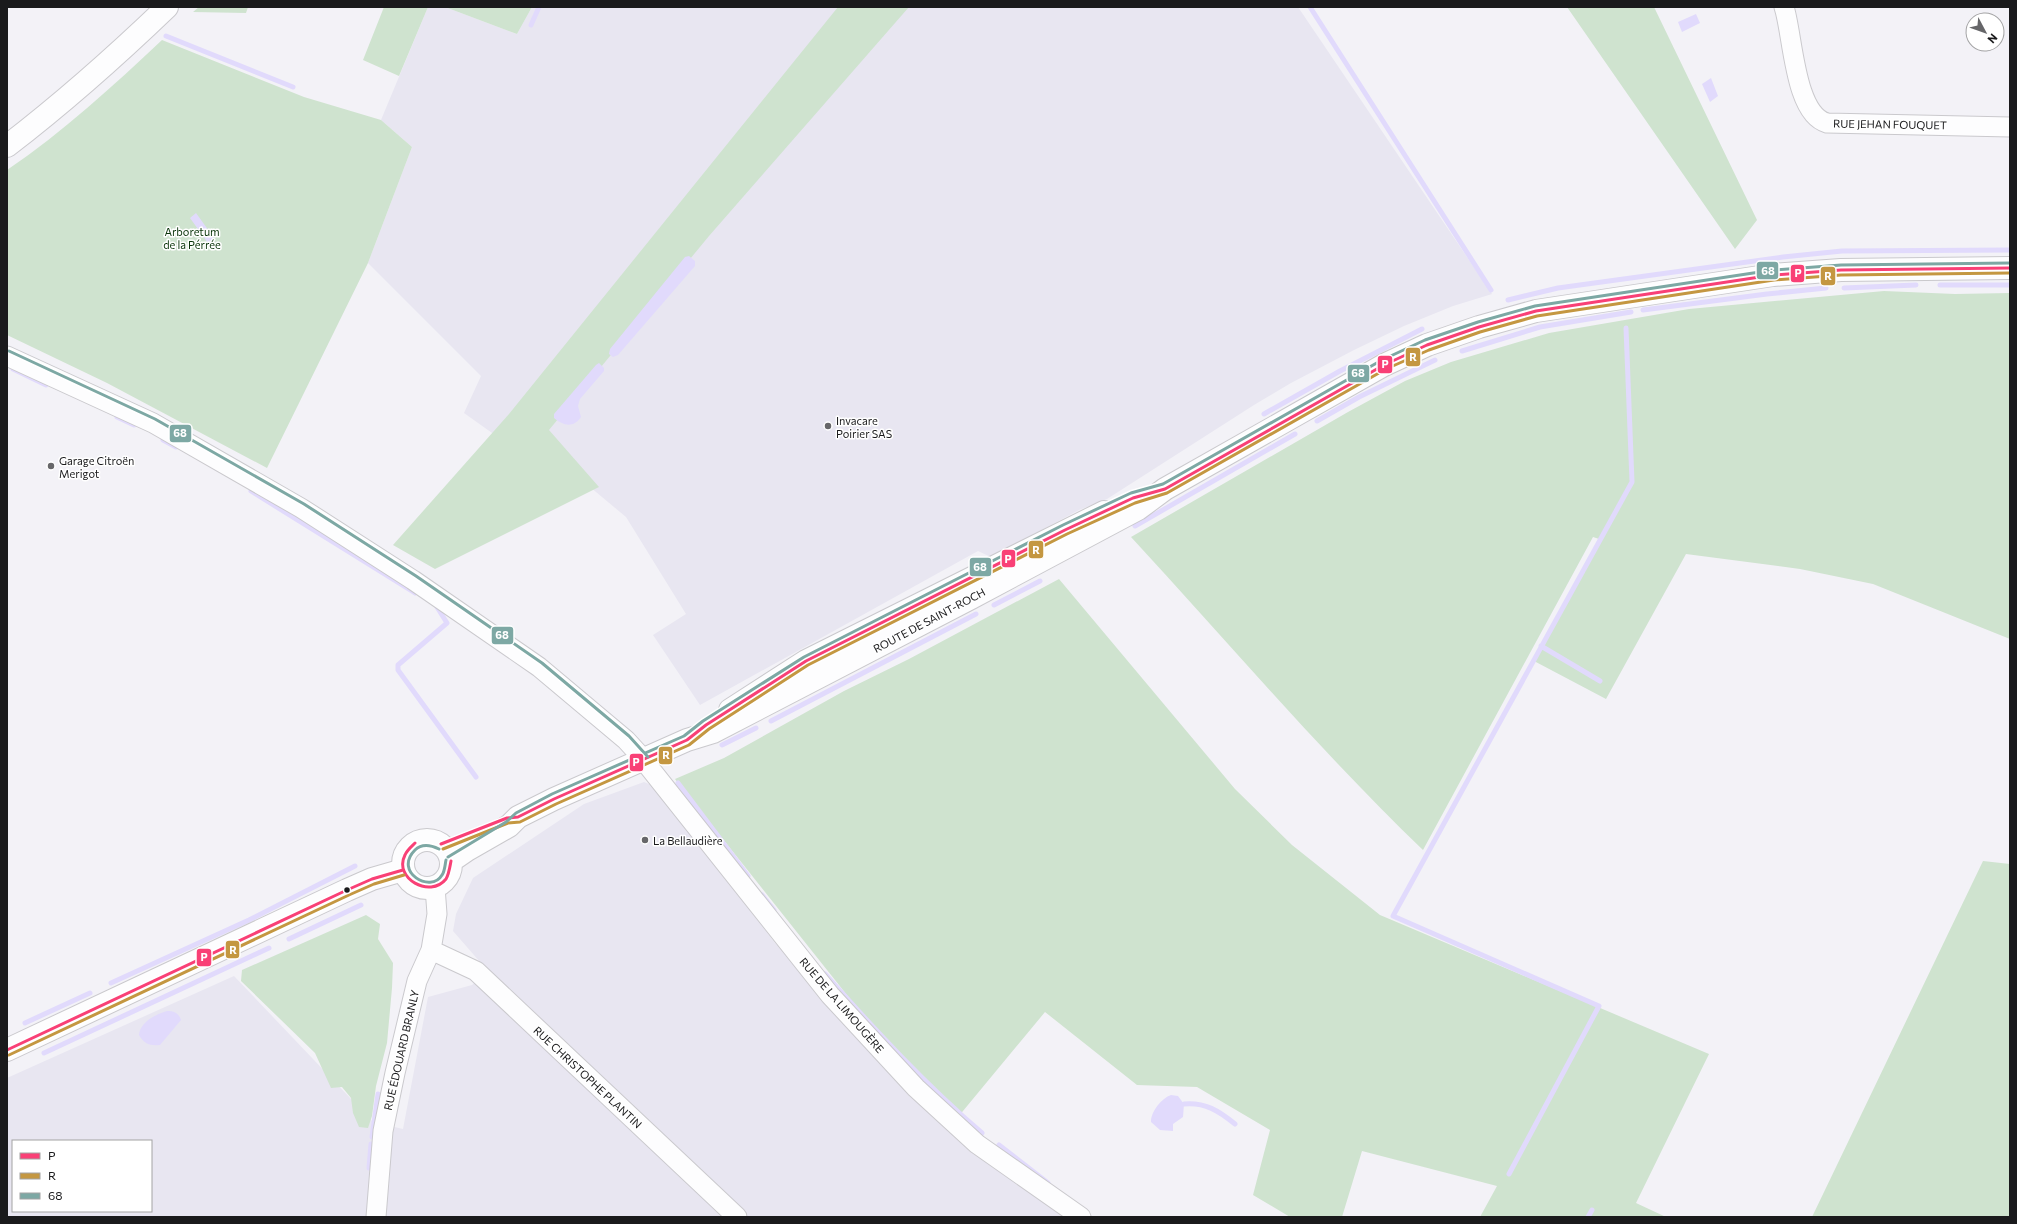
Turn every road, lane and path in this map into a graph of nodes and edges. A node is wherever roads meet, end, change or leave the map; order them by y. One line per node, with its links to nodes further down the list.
1 (167, 7): 4 (street)
2 (1784, 7): 3 (street, RUE JEHAN FOUQUET)
3 (2010, 127)
4 (7, 146)
5 (2010, 268): 7 (street, ROUTE DE SAINT-ROCH)
6 (7, 356): 7 (street, RUE DE LA LIMOUGÈRE)
7 (642, 758): 8 (street, ROUTE DE SAINT-ROCH); 15 (street, RUE DE LA LIMOUGÈRE)
8 (446, 853): 9 (street); 10 (street)
9 (404, 870): 10 (street); 12 (street)
10 (435, 887): 11 (street, RUE ÉDOUARD BRANLY)
11 (431, 950): 13 (street, RUE ÉDOUARD BRANLY); 14 (street, RUE CHRISTOPHE PLANTIN)
12 (7, 1050)
13 (376, 1217)
14 (737, 1217)
15 (1081, 1217)

